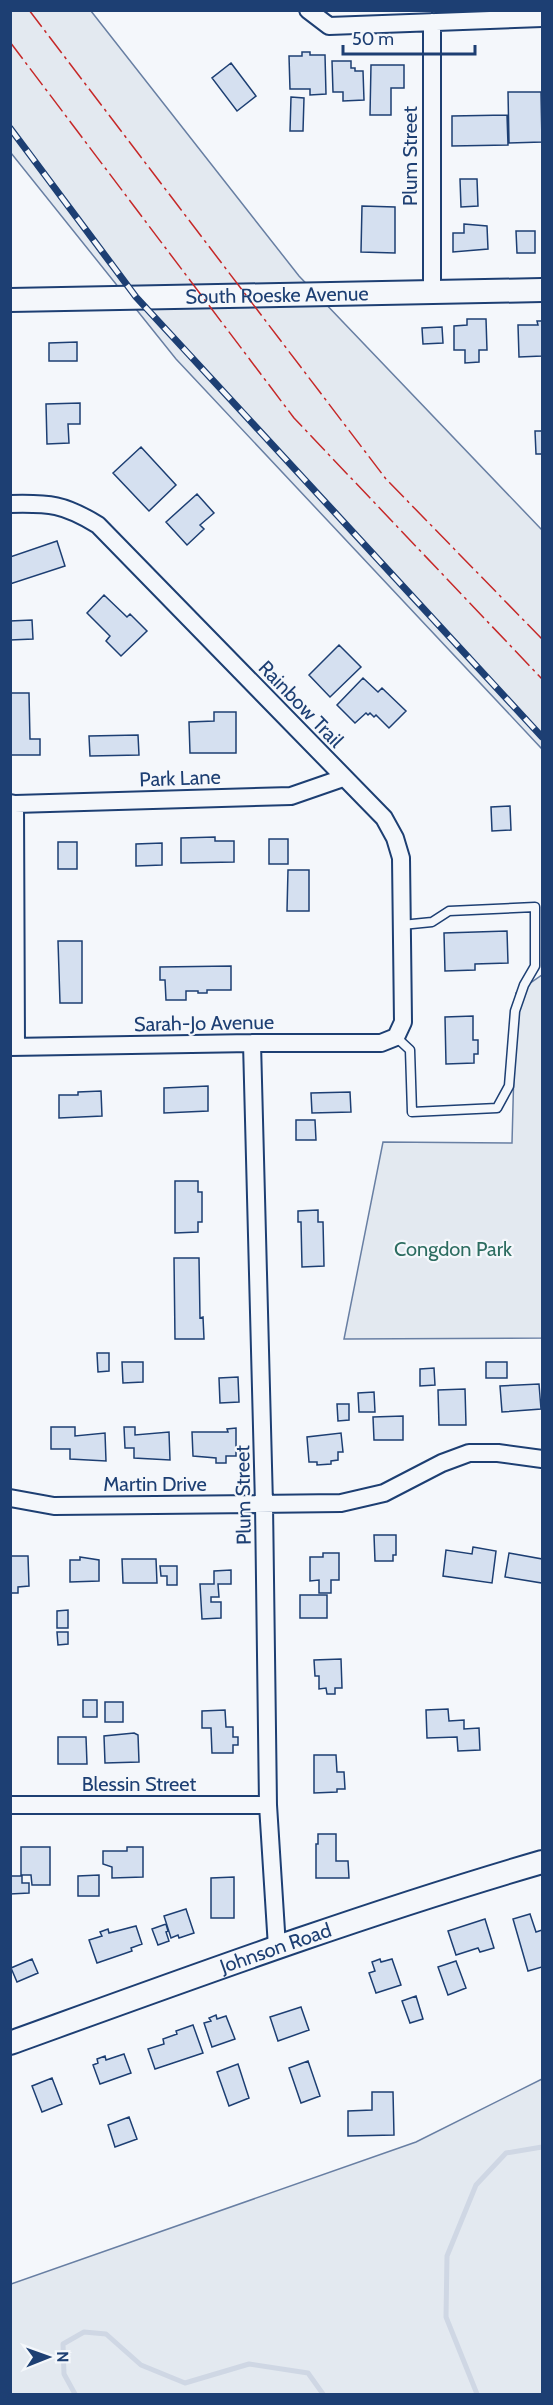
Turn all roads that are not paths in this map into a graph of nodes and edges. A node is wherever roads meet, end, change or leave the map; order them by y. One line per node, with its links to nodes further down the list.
1 (308, 10): 3 (street)
2 (543, 18): 3 (street)
3 (432, 22): 5 (street, Plum Street)
4 (543, 290): 5 (main road, South Roeske Avenue)
5 (432, 291): 6 (main road, South Roeske Avenue)
6 (10, 300)
7 (10, 504): 8 (street, Rainbow Trail)
8 (343, 778): 9 (street, Park Lane); 10 (street, Rainbow Trail)
9 (13, 804): 13 (street)
10 (402, 924): 11 (street, Rainbow Trail); 11 (lane)
11 (396, 1036): 12 (street, Sarah-Jo Avenue)
12 (252, 1043): 13 (street, Sarah-Jo Avenue); 16 (street, Plum Street)
13 (13, 1047)
14 (543, 1459): 16 (street, Martin Drive)
15 (10, 1498): 16 (street, Martin Drive)
16 (264, 1504): 18 (street, Plum Street)
17 (10, 1805): 18 (street, Blessin Street)
18 (268, 1806): 20 (street, Plum Street)
19 (543, 1862): 20 (main road, Johnson Road)
20 (277, 1947): 21 (main road, Johnson Road)
21 (10, 2043)

